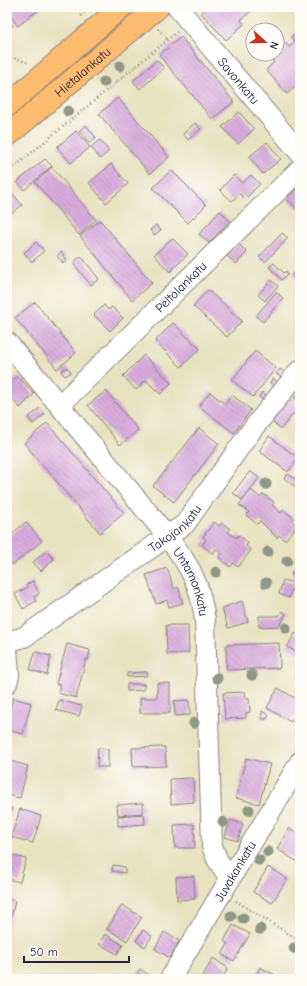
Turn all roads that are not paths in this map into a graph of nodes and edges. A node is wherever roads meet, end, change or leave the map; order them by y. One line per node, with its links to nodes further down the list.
1 (121, 7): 4 (main road, Hietalankatu)
2 (158, 7): 5 (main road, Hietalankatu)
3 (183, 14): 6 (street, Savonkatu)
4 (7, 106)
5 (7, 136)
6 (300, 153)
7 (300, 168): 10 (street, Peltolankatu)
8 (7, 342): 10 (street, Untamonkatu)
9 (300, 370): 11 (street, Takojankatu)
10 (60, 405): 11 (street, Untamonkatu)
11 (168, 537): 12 (street, Takojankatu); 16 (street, Untamonkatu)
12 (7, 642)
13 (7, 648): 14 (street)
14 (7, 683)
15 (300, 762): 16 (street, Juvakankatu)
16 (226, 886): 17 (street, Juvakankatu)
17 (170, 979)

